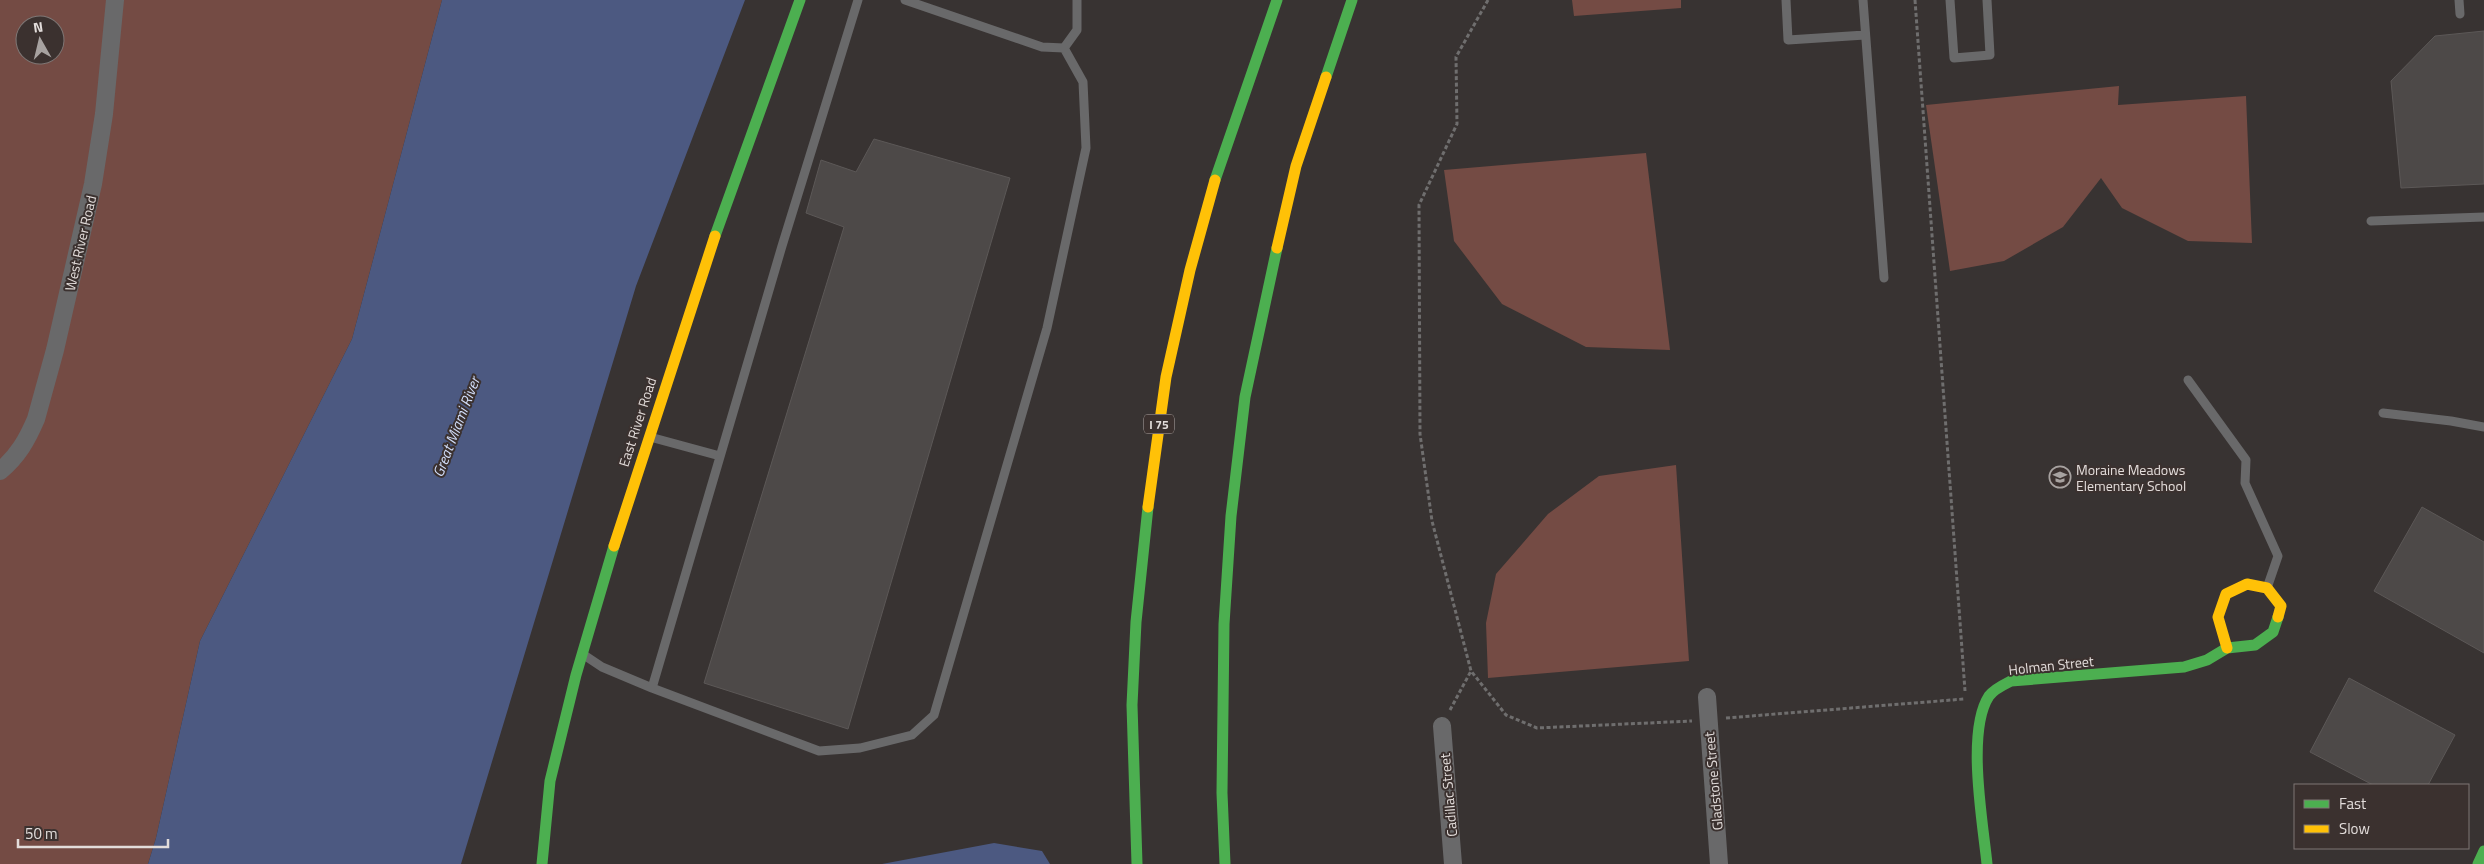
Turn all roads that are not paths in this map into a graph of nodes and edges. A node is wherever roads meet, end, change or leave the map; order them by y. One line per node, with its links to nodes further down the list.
1 (115, 0): 24 (street, West River Road)
2 (800, 0): 22 (main road, East River Road)
3 (858, 0): 23 (lane)
4 (905, 0): 15 (lane)
5 (1077, 0): 15 (lane)
6 (1277, 0): 33 (main road, I 75)
7 (1352, 0): 34 (main road)
8 (1786, 0): 14 (lane)
9 (1863, 0): 14 (lane)
10 (1950, 0): 11 (lane)
11 (1987, 0)
12 (2459, 0): 13 (lane)
13 (2460, 14)
14 (1865, 35): 18 (lane)
15 (1064, 48): 28 (lane)
16 (2484, 217): 17 (lane)
17 (2370, 221)
18 (1884, 278)
19 (2188, 380): 25 (lane)
20 (2384, 413): 21 (lane)
21 (2484, 428)
22 (647, 436): 23 (lane); 27 (main road, East River Road)
23 (720, 456): 28 (lane)
24 (0, 471)
25 (2267, 588): 26 (main road); 26 (main road, Holman Street)
26 (2227, 648): 37 (main road, Holman Street)
27 (582, 654): 28 (lane); 32 (main road, East River Road)
28 (652, 688)
29 (1706, 697): 36 (street, Gladstone Street)
30 (1442, 726): 35 (street, Cadillac Street)
31 (2484, 851): 38 (main road)
32 (542, 864)
33 (1137, 864)
34 (1225, 864)
35 (1453, 864)
36 (1719, 864)
37 (1987, 864)
38 (2478, 864)

